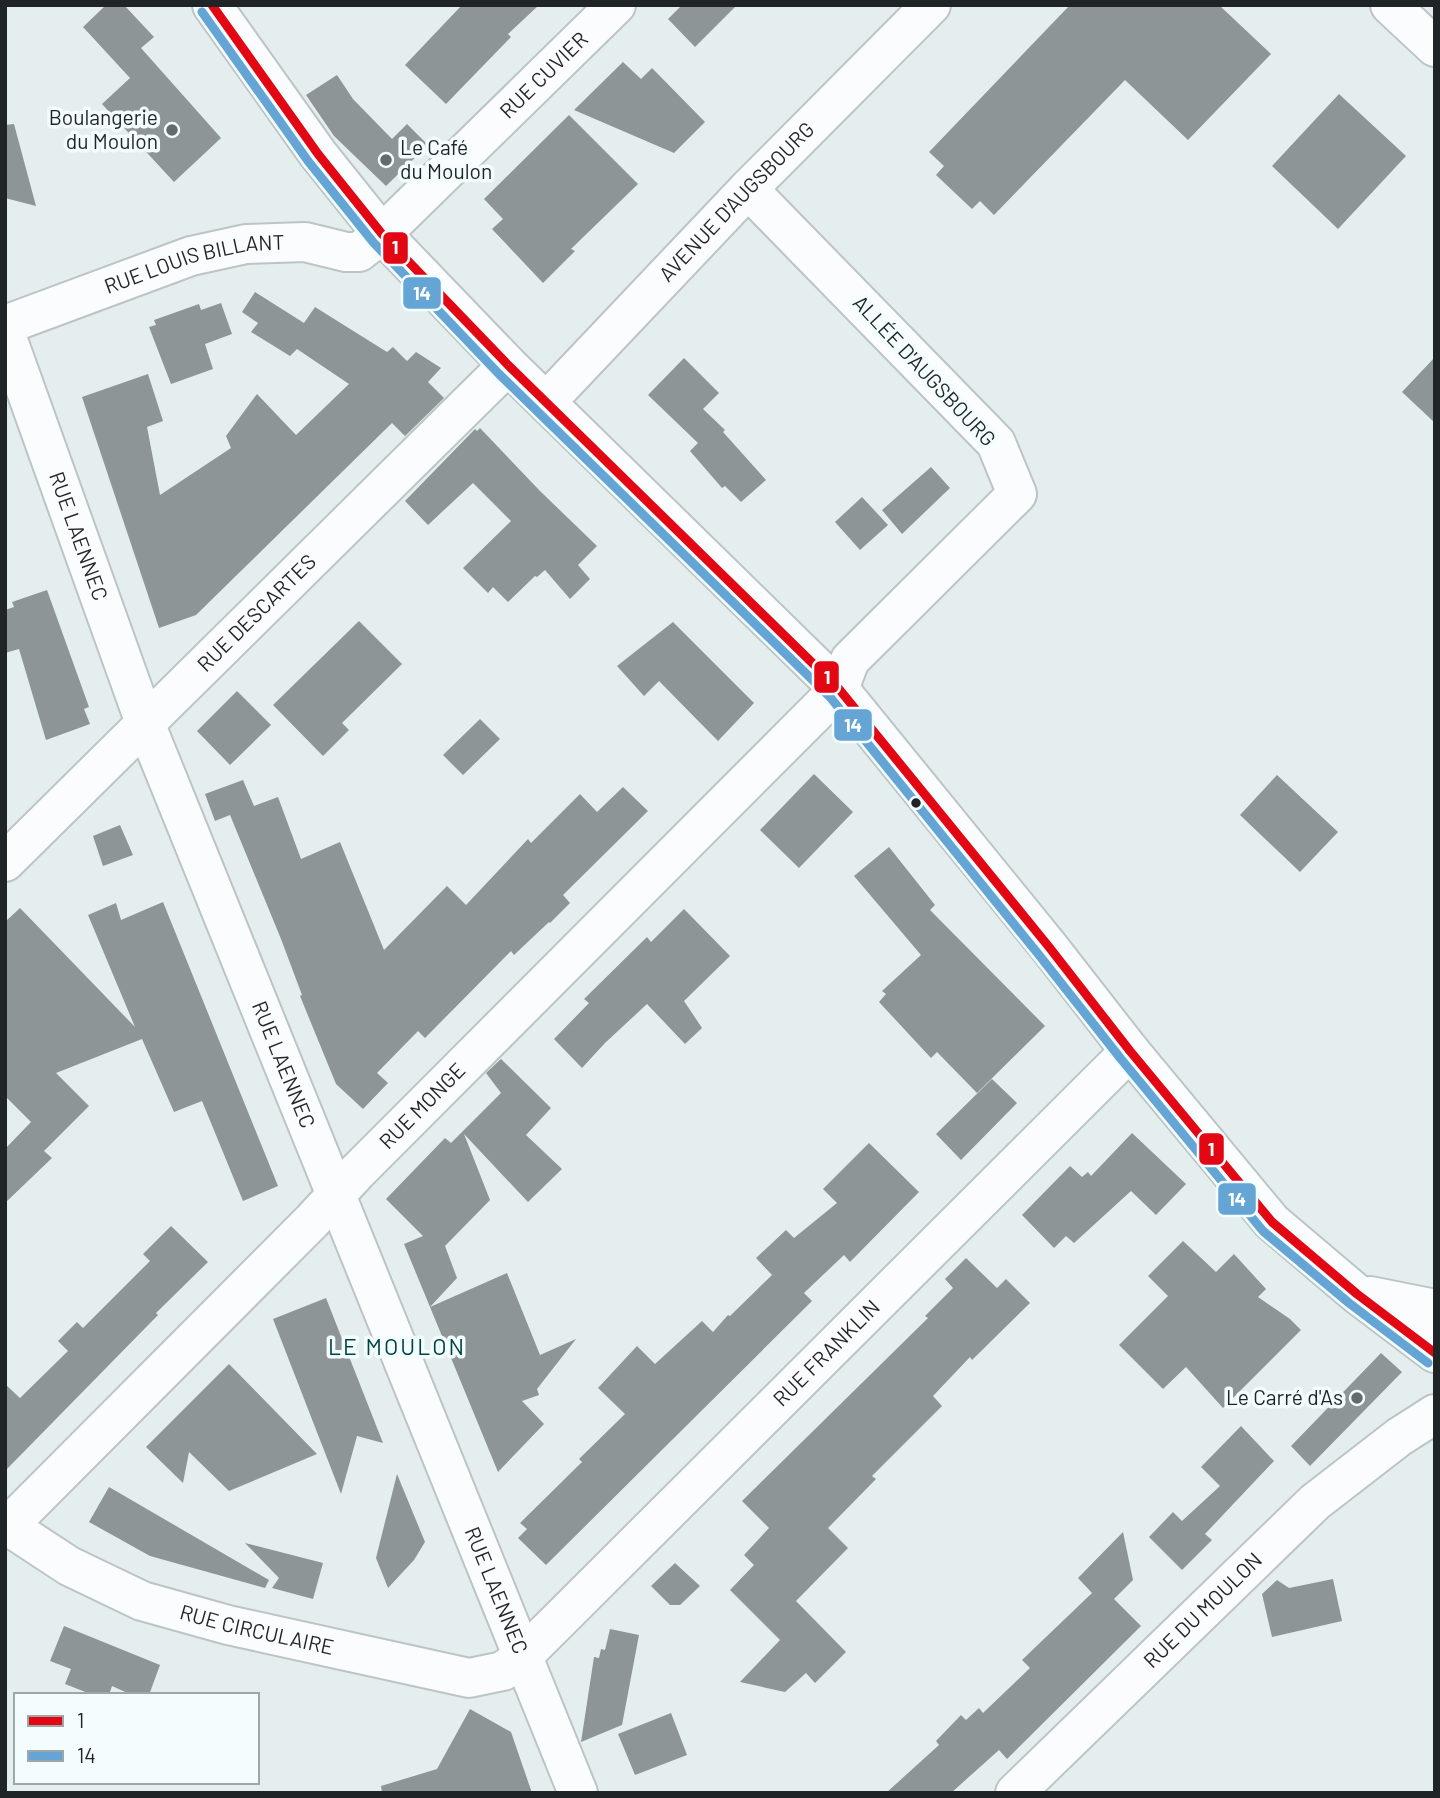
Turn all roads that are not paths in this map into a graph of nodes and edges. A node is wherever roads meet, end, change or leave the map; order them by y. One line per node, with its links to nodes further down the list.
1 (212, 5): 7 (street)
2 (615, 5): 7 (street, RUE CUVIER)
3 (930, 5): 6 (street, AVENUE D'AUGSBOURG)
4 (1390, 5): 5 (street)
5 (1435, 47)
6 (748, 189): 11 (street, AVENUE D'AUGSBOURG); 12 (street, ALLÉE D'AUGSBOURG)
7 (382, 234): 8 (street, RUE LOUIS BILLANT); 10 (street)
8 (5, 325)
9 (9, 355): 13 (street, RUE LAENNEC)
10 (508, 365): 11 (street); 13 (street, RUE DESCARTES)
11 (547, 401): 12 (street)
12 (839, 689): 15 (street); 16 (street, RUE MONGE)
13 (145, 723): 14 (street, RUE DESCARTES); 16 (street, RUE LAENNEC)
14 (5, 862)
15 (1130, 1051): 17 (street); 25 (street, RUE FRANKLIN)
16 (336, 1194): 24 (street, RUE MONGE); 25 (street, RUE LAENNEC)
17 (1357, 1294): 18 (street); 20 (street)
18 (1435, 1309)
19 (1435, 1327): 20 (street)
20 (1435, 1351)
21 (1435, 1378): 23 (street, RUE DU MOULON)
22 (1435, 1413): 23 (street, RUE DU MOULON)
23 (1399, 1437): 27 (street, RUE DU MOULON)
24 (7, 1525): 25 (street, RUE CIRCULAIRE)
25 (523, 1656): 26 (street, RUE LAENNEC)
26 (578, 1793)
27 (1015, 1793)

